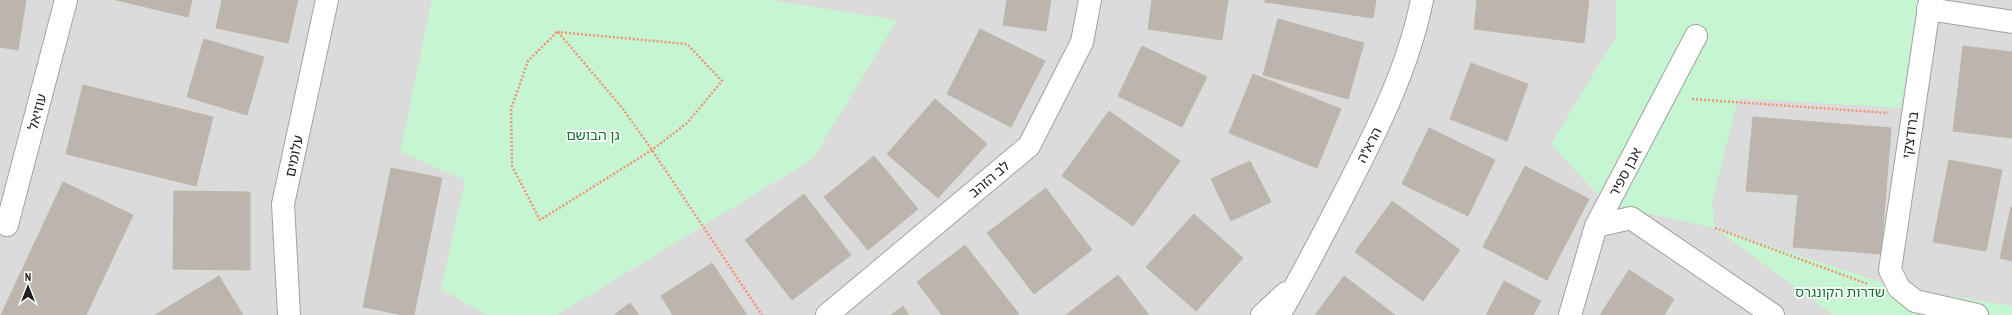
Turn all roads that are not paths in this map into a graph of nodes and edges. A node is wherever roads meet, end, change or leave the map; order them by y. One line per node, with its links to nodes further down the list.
1 (66, 0): 8 (street, עוזיאל)
2 (327, 0): 11 (street, עלומים)
3 (1090, 0): 12 (street, לב הזהב)
4 (1422, 0): 10 (street, הרא"ה)
5 (1929, 5): 6 (street); 17 (street, ברודצקי)
6 (2012, 22)
7 (1696, 36): 9 (street, אבן ספיר)
8 (4, 222)
9 (1596, 226): 15 (street, אבן ספיר); 16 (street)
10 (1298, 283): 13 (street, הרא"ה); 14 (street, הרא"ה)
11 (290, 315)
12 (827, 315)
13 (1262, 315)
14 (1279, 315)
15 (1570, 315)
16 (1773, 315)
17 (1977, 315)

